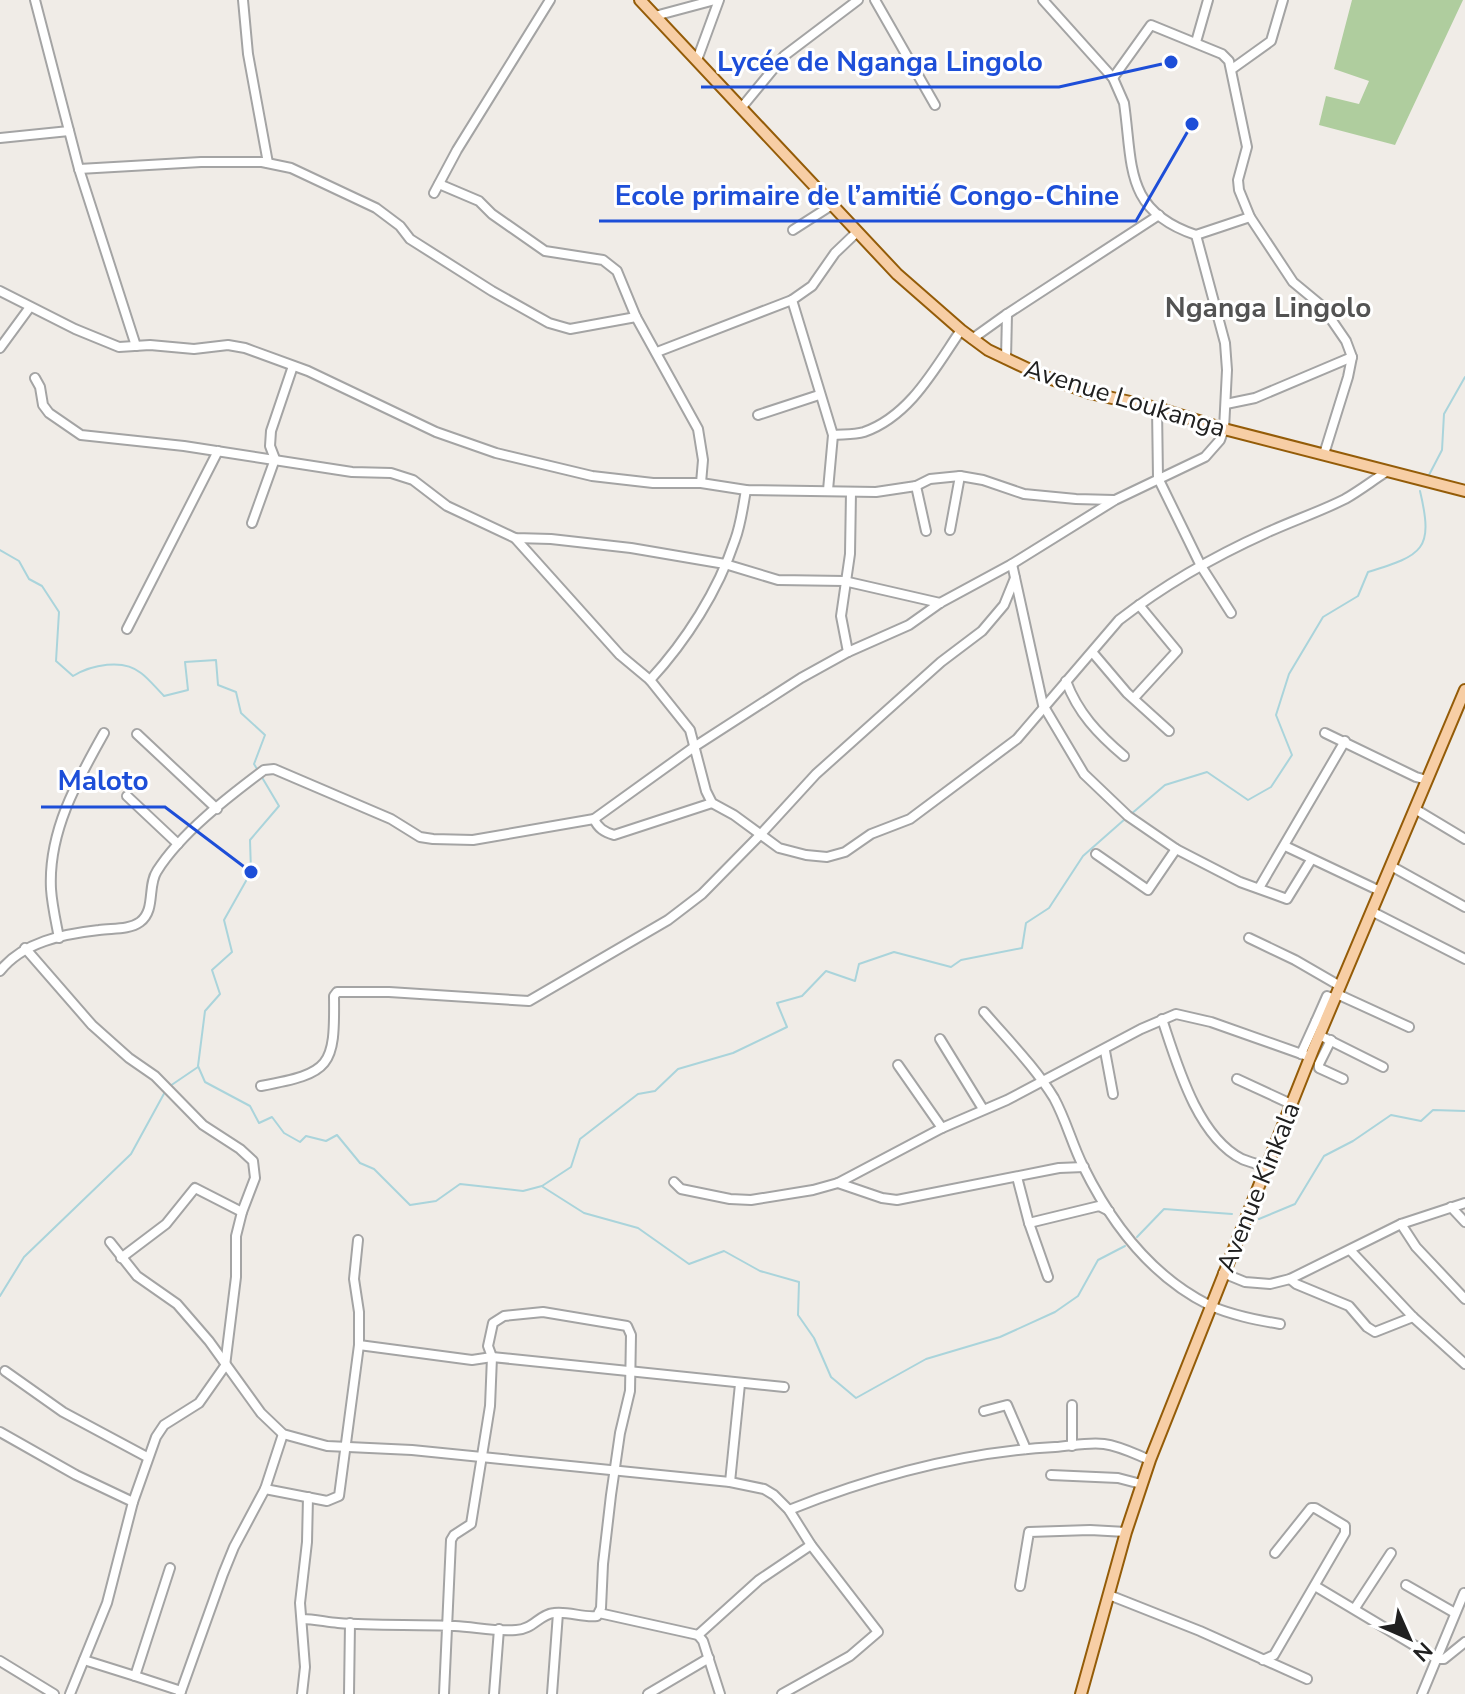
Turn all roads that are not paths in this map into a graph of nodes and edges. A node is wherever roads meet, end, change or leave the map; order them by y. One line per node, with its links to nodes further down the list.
1 (35, 0): 18 (street)
2 (243, 0): 20 (street)
3 (550, 0): 22 (street)
4 (640, 0): 11 (main road, Avenue Loukanga)
5 (717, 0): 11 (street); 13 (street)
6 (858, 0): 17 (street)
7 (875, 0): 16 (street)
8 (1208, 0): 12 (street)
9 (1283, 0): 14 (street)
10 (1046, 1): 15 (street)
11 (655, 16): 13 (main road, Avenue Loukanga)
12 (1196, 42): 14 (street); 15 (street)
13 (697, 60): 17 (main road, Avenue Loukanga)
14 (1232, 69): 26 (street)
15 (1113, 78): 25 (street)
16 (935, 105)
17 (742, 107): 24 (main road, Avenue Loukanga)
18 (69, 131): 19 (street); 21 (street)
19 (0, 138)
20 (268, 163): 21 (street); 36 (street)
21 (79, 169): 39 (street)
22 (439, 184): 23 (street); 36 (street)
23 (434, 193)
24 (832, 205): 27 (street); 28 (main road, Avenue Loukanga)
25 (1159, 215): 29 (street); 34 (street)
26 (1250, 217): 29 (street); 42 (street)
27 (793, 230)
28 (857, 232): 31 (street); 37 (main road, Avenue Loukanga)
29 (1196, 235): 47 (street)
30 (0, 291): 32 (street)
31 (792, 300): 41 (street); 46 (street)
32 (19, 301): 33 (street); 35 (street)
33 (30, 307): 35 (street); 39 (street)
34 (1007, 314): 38 (street); 43 (street)
35 (22, 315): 40 (street)
36 (636, 317): 41 (street)
37 (961, 330): 38 (main road, Avenue Loukanga); 51 (street)
38 (972, 339): 43 (main road, Avenue Loukanga)
39 (136, 346): 44 (street)
40 (0, 348)
41 (657, 352): 58 (street)
42 (1352, 357): 47 (street); 53 (street)
43 (1006, 359): 48 (main road, Avenue Loukanga)
44 (293, 366): 54 (street); 58 (street)
45 (35, 378): 52 (street)
46 (819, 395): 49 (street); 51 (street)
47 (1226, 404): 50 (street)
48 (1157, 408): 50 (main road, Avenue Loukanga); 57 (street)
49 (758, 415)
50 (1224, 429): 53 (main road, Avenue Loukanga); 57 (street)
51 (833, 435): 61 (street)
52 (218, 451): 54 (street); 77 (street)
53 (1324, 454): 55 (main road, Avenue Loukanga)
54 (275, 459): 65 (street); 68 (street)
55 (1386, 472): 62 (main road, Avenue Loukanga); 71 (street)
56 (960, 476): 59 (street); 64 (street); 66 (street)
57 (1158, 478): 64 (street); 71 (street)
58 (701, 483): 60 (street)
59 (916, 486): 63 (street); 67 (street)
60 (746, 490): 61 (street); 69 (street)
61 (828, 490): 63 (street)
62 (1465, 491)
63 (851, 492): 73 (street)
64 (1115, 500): 70 (street)
65 (252, 523)
66 (950, 530)
67 (926, 531)
68 (515, 538): 69 (street); 80 (street)
69 (725, 564): 73 (street); 80 (street)
70 (1012, 564): 72 (street); 74 (street)
71 (1201, 566): 75 (street); 76 (street)
72 (1015, 578): 84 (street); 98 (street)
73 (844, 581): 74 (street); 78 (street)
74 (940, 603): 78 (street)
75 (1139, 605): 79 (street); 83 (street)
76 (1231, 613)
77 (127, 629)
78 (848, 652): 90 (street)
79 (1093, 653): 81 (street); 83 (street)
80 (650, 680): 90 (street)
81 (1066, 681): 84 (street); 91 (street)
82 (1465, 690): 92 (main road, Avenue Kinkala)
83 (1134, 698): 85 (street)
84 (1043, 705): 98 (street); 102 (street)
85 (1169, 731)
86 (104, 733): 110 (street)
87 (1325, 733): 89 (street)
88 (137, 734): 95 (street)
89 (1345, 741): 92 (street); 101 (street)
90 (694, 747): 94 (street); 97 (street)
91 (1124, 756)
92 (1427, 780): 96 (main road, Avenue Kinkala)
93 (127, 796): 100 (street)
94 (712, 803): 97 (street); 98 (street)
95 (217, 809): 97 (street); 100 (street)
96 (1415, 809): 99 (street); 105 (main road, Avenue Kinkala)
97 (594, 819)
98 (761, 834): 129 (street)
99 (1465, 839)
100 (178, 844): 110 (street)
101 (1285, 846): 104 (street); 106 (street)
102 (1176, 849): 103 (street); 106 (street)
103 (1096, 854)
104 (1311, 860): 106 (street); 107 (street)
105 (1391, 866): 107 (main road, Avenue Kinkala); 108 (street)
106 (1259, 888)
107 (1380, 891): 109 (main road, Avenue Kinkala)
108 (1465, 907)
109 (1371, 911): 113 (street); 115 (main road, Avenue Kinkala)
110 (59, 938): 112 (street)
111 (1249, 938): 115 (street)
112 (25, 948): 114 (street); 142 (street)
113 (1465, 959)
114 (0, 971)
115 (1334, 991): 118 (main road, Avenue Kinkala); 119 (street)
116 (984, 1012): 128 (street)
117 (1162, 1019): 122 (street); 123 (street); 135 (street)
118 (1320, 1027): 121 (street); 123 (main road, Avenue Kinkala)
119 (1409, 1027)
120 (940, 1039): 132 (street)
121 (1331, 1040): 123 (street); 125 (street)
122 (1105, 1051): 128 (street); 130 (street)
123 (1312, 1054): 127 (street); 131 (main road, Avenue Kinkala)
124 (898, 1065): 133 (street)
125 (1383, 1067)
126 (1237, 1079): 131 (street)
127 (1343, 1079)
128 (1044, 1082): 132 (street); 134 (street)
129 (261, 1086)
130 (1113, 1094)
131 (1291, 1104): 135 (main road, Avenue Kinkala)
132 (983, 1109): 133 (street)
133 (942, 1128): 138 (street)
134 (1084, 1167): 136 (street); 141 (street)
135 (1266, 1167): 150 (main road, Avenue Kinkala)
136 (1017, 1177): 138 (street); 144 (street)
137 (674, 1182): 138 (street)
138 (838, 1183)
139 (1465, 1203): 140 (street)
140 (1451, 1207): 143 (street); 145 (street)
141 (1109, 1211): 144 (street); 154 (street)
142 (242, 1212): 149 (street); 161 (street)
143 (1465, 1222)
144 (1029, 1223): 151 (street)
145 (1401, 1224): 148 (street); 153 (street)
146 (358, 1240): 157 (street)
147 (110, 1242): 149 (street)
148 (1350, 1250): 152 (street); 155 (street)
149 (121, 1258): 161 (street)
150 (1223, 1273): 152 (street); 154 (main road, Avenue Kinkala)
151 (1048, 1277)
152 (1290, 1279): 155 (street)
153 (1465, 1299)
154 (1210, 1305): 156 (street); 175 (main road, Avenue Kinkala)
155 (1413, 1317): 158 (street)
156 (1280, 1324)
157 (359, 1345): 159 (street); 171 (street)
158 (1461, 1354): 160 (street)
159 (492, 1357): 163 (street); 163 (street); 173 (street)
160 (1465, 1364)
161 (225, 1366): 168 (street); 174 (street)
162 (5, 1371): 174 (street)
163 (631, 1373): 164 (street); 176 (street)
164 (740, 1384): 165 (street); 178 (street)
165 (784, 1387)
166 (1072, 1405): 170 (street)
167 (984, 1411): 172 (street)
168 (283, 1434): 171 (street); 180 (street)
169 (1, 1436): 182 (street)
170 (1072, 1446): 172 (street); 175 (street)
171 (346, 1447): 173 (street); 181 (street)
172 (1026, 1449): 183 (street)
173 (481, 1456): 176 (street); 200 (street)
174 (147, 1457): 182 (street)
175 (1150, 1460): 179 (main road, Avenue Kinkala)
176 (616, 1472): 178 (street); 196 (street)
177 (1051, 1475): 179 (street)
178 (730, 1482): 183 (street)
179 (1141, 1484): 184 (main road, Avenue Kinkala)
180 (265, 1489): 181 (street); 211 (street)
181 (308, 1497): 198 (street)
182 (133, 1502): 206 (street)
183 (789, 1510): 185 (street)
184 (1126, 1532): 190 (street); 193 (main road, Avenue Kinkala)
185 (811, 1545): 202 (street); 221 (street)
186 (1275, 1553): 191 (street)
187 (1391, 1553): 194 (street)
188 (170, 1568): 209 (street)
189 (1406, 1585): 197 (street)
190 (1020, 1586)
191 (1315, 1586): 194 (street); 207 (street)
192 (1464, 1593): 197 (street)
193 (1109, 1595): 207 (street); 222 (main road, Avenue Kinkala)
194 (1355, 1608): 205 (street)
195 (558, 1613): 196 (street); 201 (street); 218 (street)
196 (599, 1613): 202 (street)
197 (1455, 1613): 205 (street)
198 (302, 1619): 199 (street); 214 (street)
199 (350, 1623): 200 (street); 215 (street)
200 (449, 1626): 201 (street); 216 (street)
201 (499, 1629): 217 (street)
202 (698, 1635): 204 (street)
203 (1464, 1644): 205 (street)
204 (709, 1658): 219 (street); 220 (street)
205 (1435, 1658): 223 (street)
206 (84, 1660): 209 (street); 213 (street)
207 (1263, 1660): 210 (street)
208 (0, 1661): 212 (street)
209 (135, 1676): 211 (street)
210 (1307, 1679)
211 (180, 1692)
212 (54, 1694)
213 (70, 1694)
214 (302, 1694)
215 (349, 1694)
216 (444, 1694)
217 (494, 1694)
218 (552, 1694)
219 (648, 1694)
220 (720, 1694)
221 (782, 1694)
222 (1081, 1694)
223 (1422, 1694)

